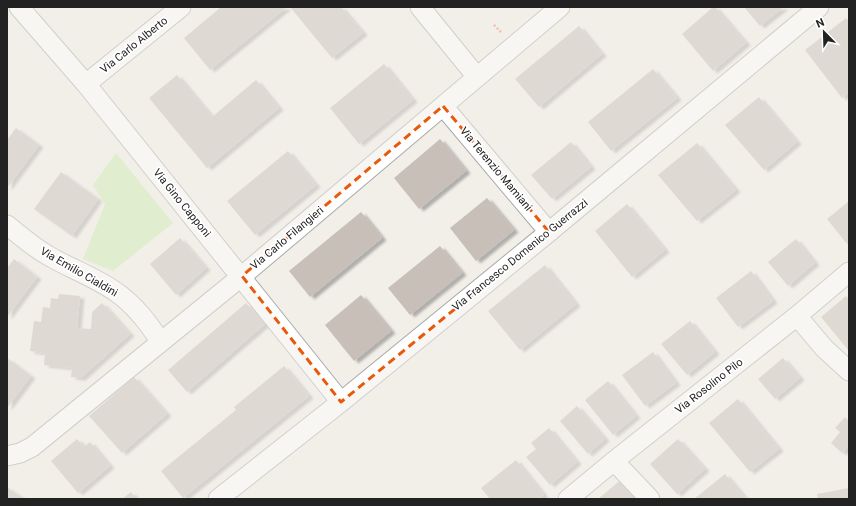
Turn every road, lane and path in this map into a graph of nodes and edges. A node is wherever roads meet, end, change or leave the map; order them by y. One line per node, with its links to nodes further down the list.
1 (19, 7): 7 (street, Via Gino Capponi)
2 (181, 7): 7 (street, Via Carlo Alberto)
3 (420, 7): 6 (street)
4 (560, 7): 6 (street, Via Carlo Filangieri)
5 (819, 7): 10 (street, Via Francesco Domenico Guerrazzi)
6 (476, 77): 8 (street, Via Carlo Filangieri)
7 (86, 84): 12 (street, Via Gino Capponi)
8 (443, 106): 10 (street, Via Terenzio Mamiani); 12 (street, Via Carlo Filangieri)
9 (7, 225): 14 (street, Via Emilio Cialdini)
10 (549, 232): 16 (street, Via Francesco Domenico Guerrazzi)
11 (849, 272): 13 (street, Via Rosolino Pilo)
12 (242, 276): 14 (street, Via Carlo Filangieri); 16 (street, Via Gino Capponi)
13 (797, 316): 15 (street); 18 (street, Via Rosolino Pilo)
14 (161, 342): 17 (street, Via Carlo Filangieri)
15 (849, 371)
16 (341, 402): 19 (street, Via Francesco Domenico Guerrazzi)
17 (7, 456)
18 (614, 461): 20 (street, Via Rosolino Pilo); 21 (street)
19 (218, 499)
20 (568, 499)
21 (650, 499)

